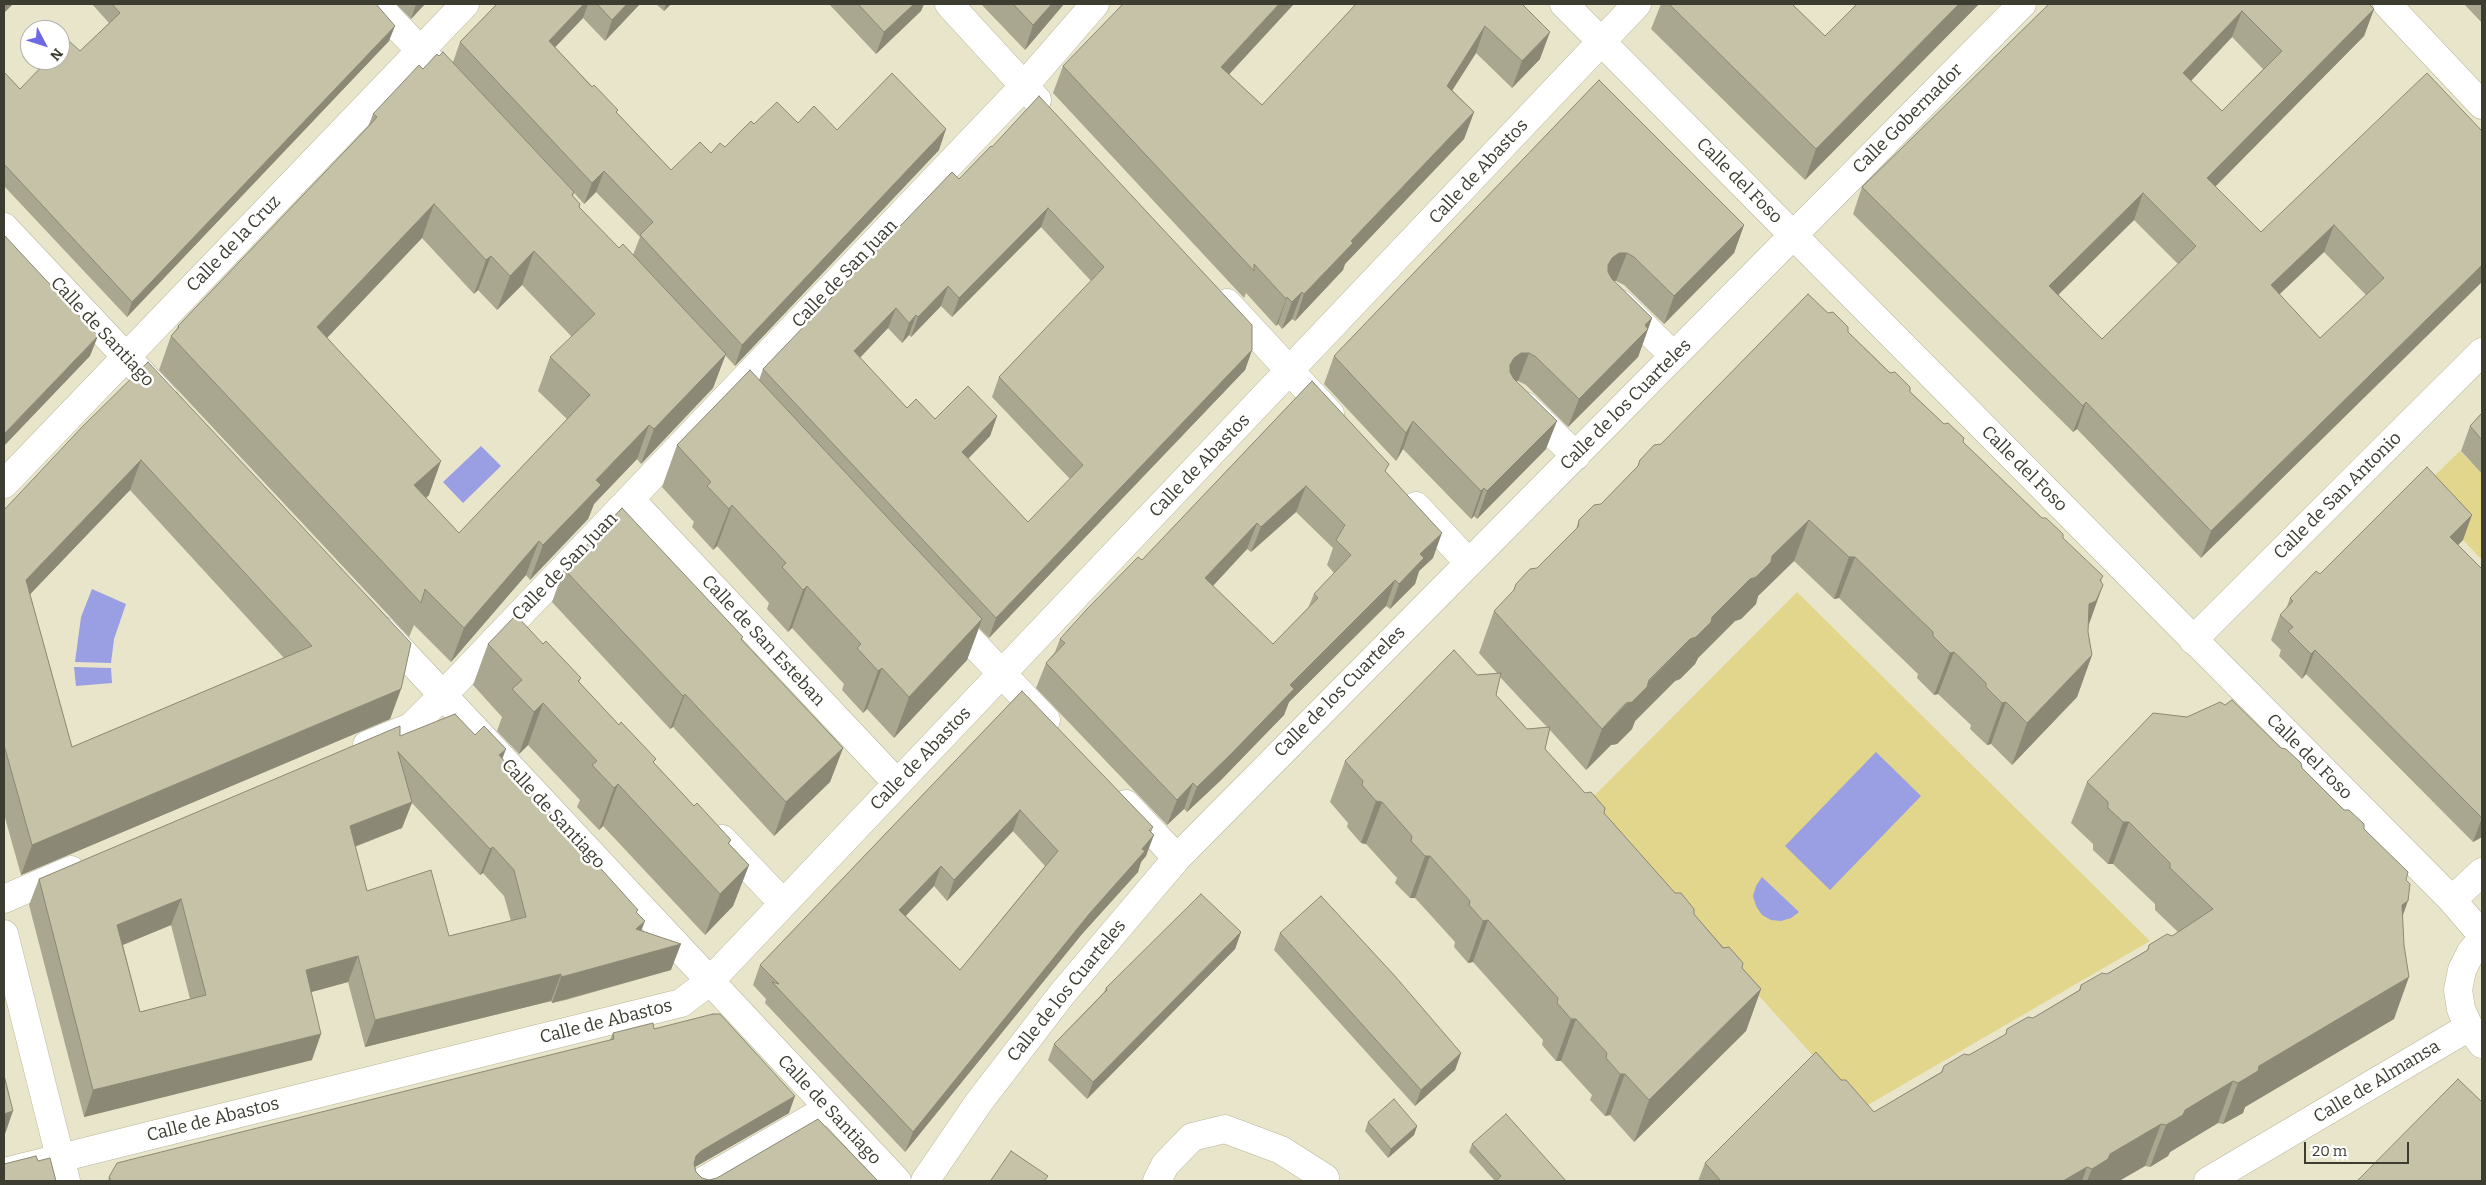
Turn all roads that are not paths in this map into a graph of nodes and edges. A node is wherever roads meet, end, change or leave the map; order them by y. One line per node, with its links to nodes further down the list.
1 (376, 4): 10 (street)
2 (464, 4): 10 (street, Calle de la Cruz)
3 (949, 4): 11 (street)
4 (1095, 4): 11 (street, Calle de San Juan)
5 (1564, 4): 9 (street, Calle del Foso)
6 (1637, 4): 9 (street, Calle de Abastos)
7 (2022, 4): 16 (street, Calle Gobernador)
8 (2387, 4): 12 (street)
9 (1601, 42): 16 (street, Calle del Foso); 23 (street, Calle de Abastos)
10 (421, 51): 13 (street); 20 (street, Calle de la Cruz)
11 (1024, 86): 14 (street); 24 (street, Calle de San Juan)
12 (2482, 106)
13 (475, 108)
14 (1057, 122)
15 (4, 227): 20 (street, Calle de Santiago)
16 (1793, 235): 21 (street, Calle de los Cuarteles); 37 (street, Calle del Foso)
17 (1210, 286): 23 (street)
18 (1613, 296): 21 (street)
19 (2482, 352): 37 (street, Calle de San Antonio)
20 (125, 356): 26 (street, Calle de Santiago); 29 (street, Calle de la Cruz)
21 (1674, 356): 28 (street, Calle de los Cuarteles)
22 (716, 367): 24 (street)
23 (1290, 371): 27 (street); 38 (street, Calle de Abastos)
24 (743, 396): 31 (street, Calle de San Juan)
25 (1515, 396): 28 (street)
26 (179, 414)
27 (1350, 435)
28 (1576, 456): 32 (street, Calle de los Cuarteles)
29 (4, 484)
30 (1396, 485): 32 (street)
31 (630, 499): 35 (street, Calle de San Juan); 42 (street, Calle de San Esteban)
32 (1469, 563): 45 (street, Calle de los Cuarteles)
33 (929, 596): 38 (street)
34 (369, 616): 39 (street, Calle de Santiago)
35 (516, 619): 36 (street); 39 (street, Calle de San Juan)
36 (536, 640)
37 (2193, 640): 49 (street, Calle del Foso)
38 (1002, 674): 40 (street); 42 (street, Calle de Abastos)
39 (443, 695): 41 (street, Calle de San Juan); 53 (street, Calle de Santiago)
40 (1062, 738)
41 (348, 754)
42 (897, 783): 50 (street, Calle de Abastos)
43 (1110, 788): 45 (street)
44 (703, 818): 50 (street)
45 (1177, 858): 61 (street, Calle de los Cuarteles)
46 (94, 861): 48 (street)
47 (2482, 872): 49 (street)
48 (4, 899)
49 (2452, 900): 52 (street, Calle del Foso)
50 (783, 903): 53 (street, Calle de Abastos)
51 (4, 934): 56 (street)
52 (2482, 937): 54 (street)
53 (709, 982): 55 (street, Calle de Santiago); 56 (street, Calle de Abastos)
54 (2475, 1036): 63 (street, Calle de Almansa)
55 (827, 1109): 59 (street); 60 (street, Calle de Santiago)
56 (63, 1170): 57 (street, Calle de Abastos)
57 (4, 1172)
58 (1325, 1178): 62 (street)
59 (703, 1181)
60 (897, 1181)
61 (925, 1181)
62 (1157, 1181)
63 (2208, 1181)

